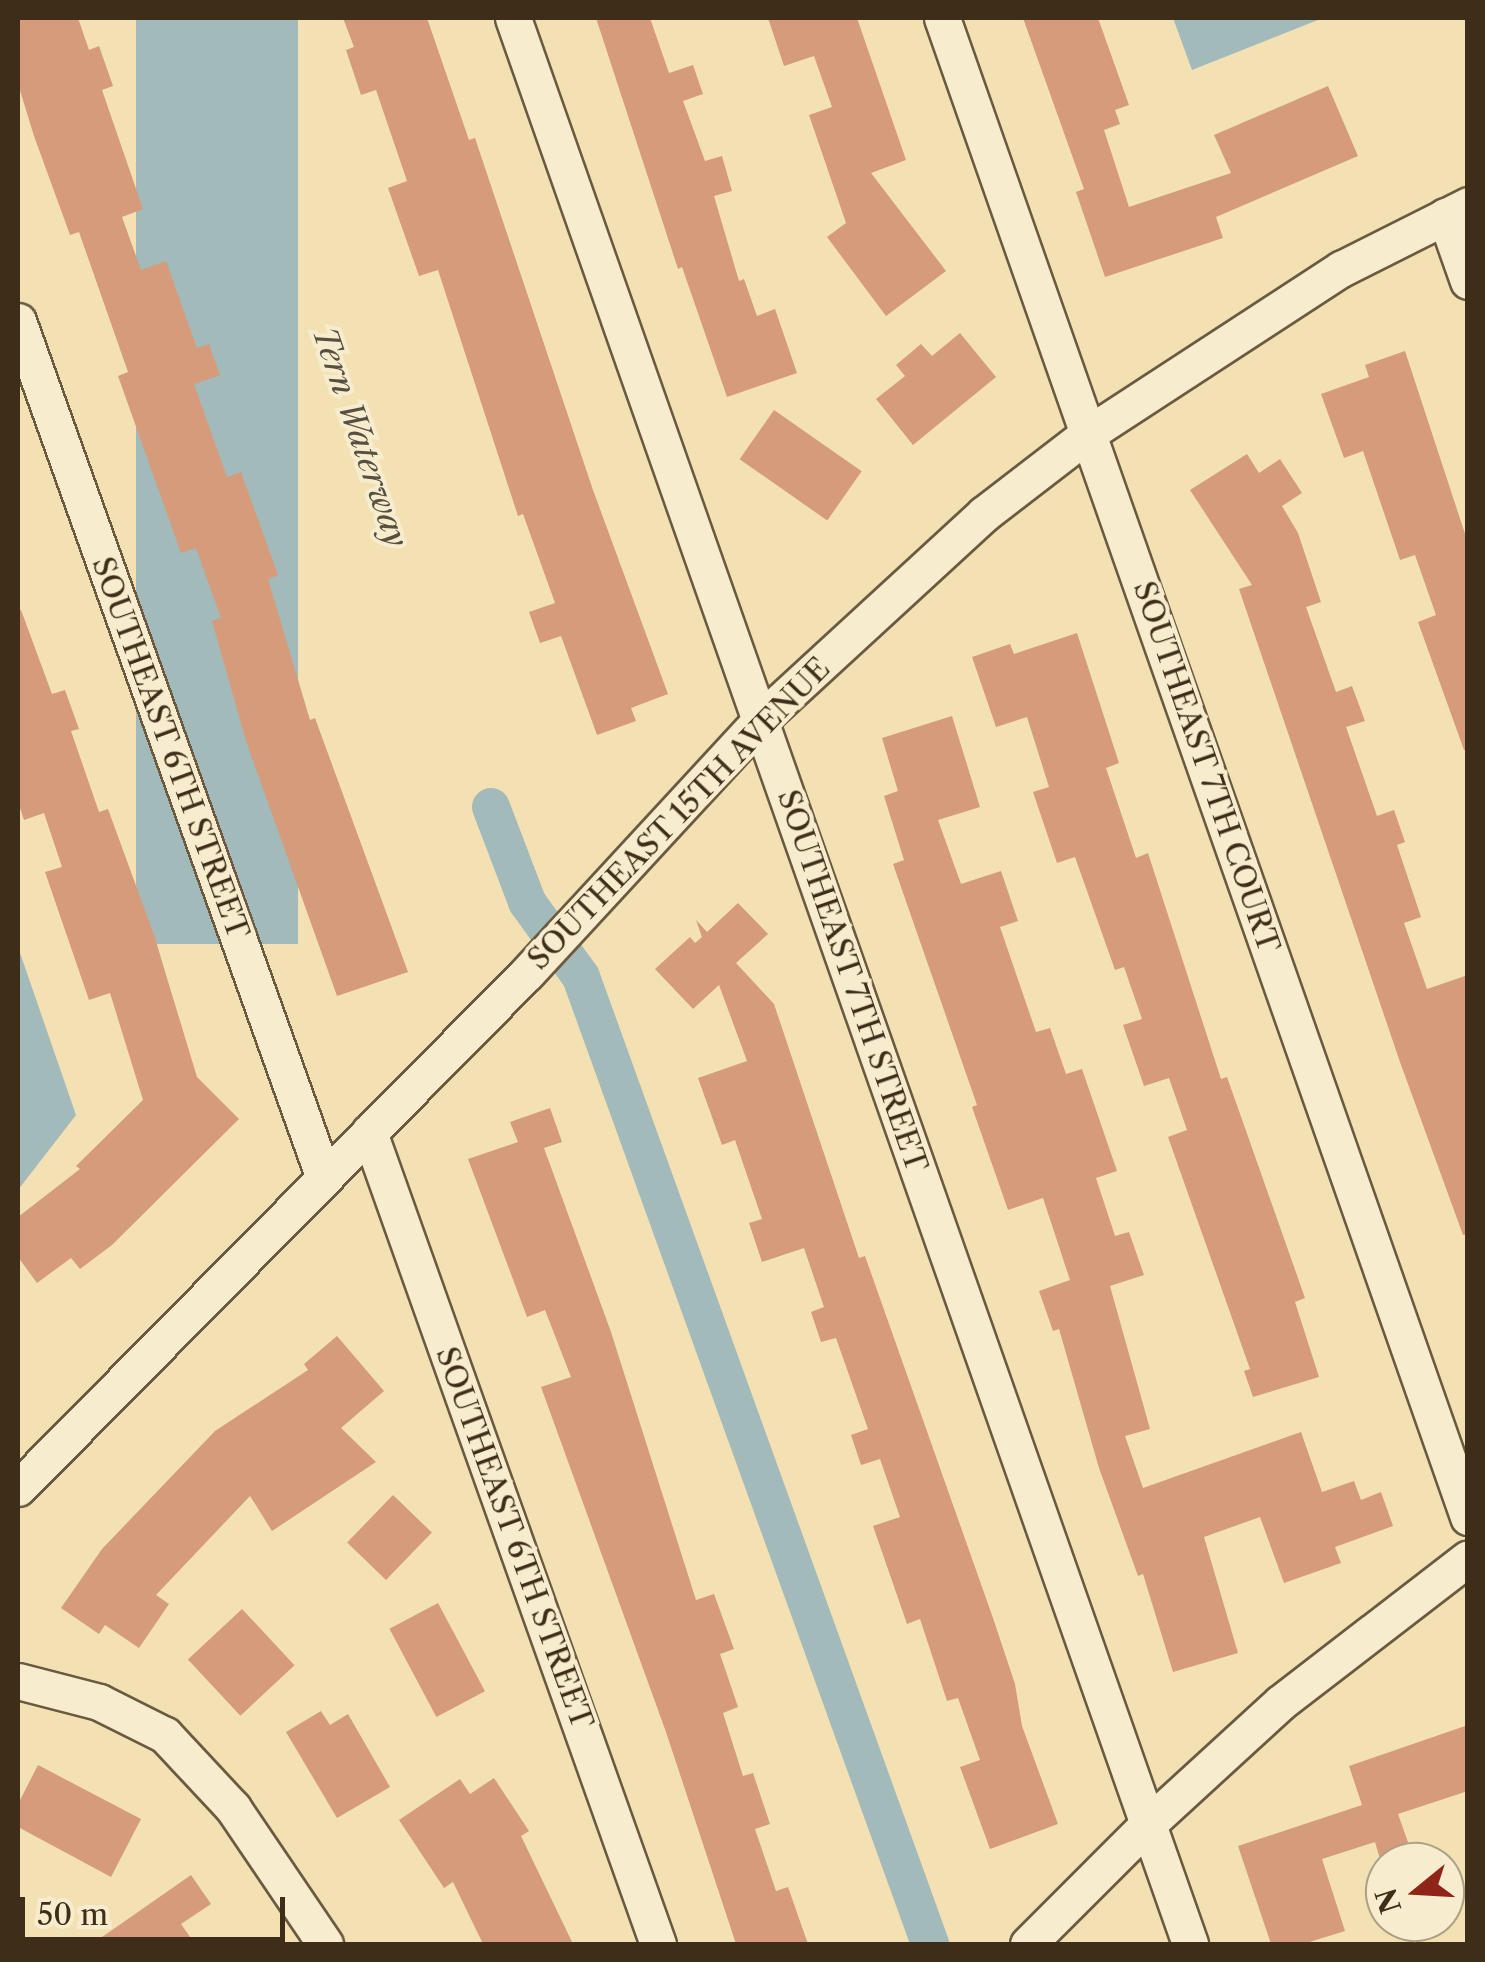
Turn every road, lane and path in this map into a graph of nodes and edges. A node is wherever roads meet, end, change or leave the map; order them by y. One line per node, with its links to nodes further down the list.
1 (513, 18): 7 (street, SOUTHEAST 7TH STREET)
2 (942, 18): 6 (street, SOUTHEAST 7TH COURT)
3 (1456, 210): 4 (street); 6 (street, SOUTHEAST 15TH AVENUE)
4 (1468, 281)
5 (18, 321): 9 (street, SOUTHEAST 6TH STREET)
6 (1089, 433): 7 (street, SOUTHEAST 15TH AVENUE); 11 (street, SOUTHEAST 7TH COURT)
7 (760, 719): 8 (street, SOUTHEAST 15TH AVENUE); 14 (street, SOUTHEAST 7TH STREET)
8 (369, 1132): 9 (street, SOUTHEAST 15TH AVENUE); 16 (street, SOUTHEAST 6TH STREET)
9 (323, 1175): 10 (street, SOUTHEAST 15TH AVENUE)
10 (18, 1488)
11 (1468, 1516)
12 (1468, 1558): 14 (street)
13 (18, 1681): 15 (street)
14 (1148, 1824): 17 (street); 18 (street, SOUTHEAST 7TH STREET)
15 (325, 1944)
16 (658, 1944)
17 (1028, 1944)
18 (1190, 1944)

